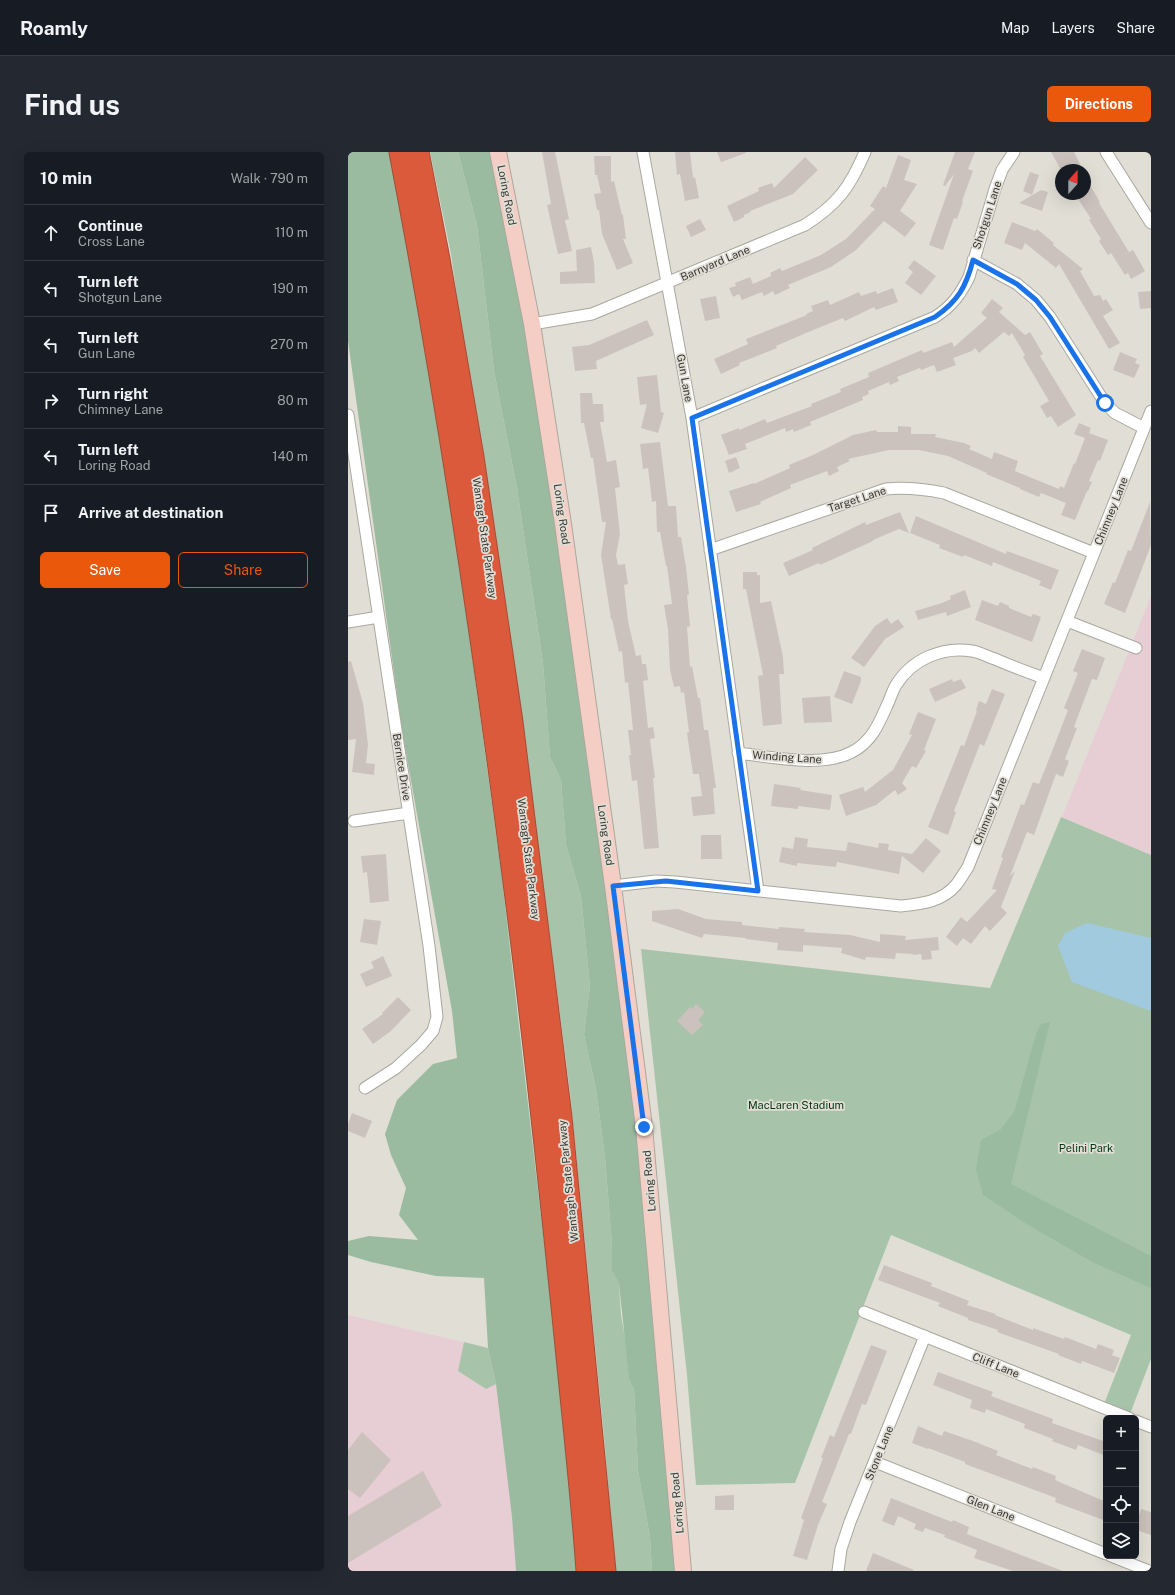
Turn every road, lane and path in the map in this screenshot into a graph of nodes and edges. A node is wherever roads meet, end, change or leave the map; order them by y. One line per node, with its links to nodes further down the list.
1 (400, 152): 38 (highway, Wantagh State Parkway)
2 (418, 152): 39 (highway, Wantagh State Parkway)
3 (498, 152): 11 (street, Loring Road)
4 (643, 152): 10 (street, Gun Lane)
5 (865, 152): 10 (street, Barnyard Lane)
6 (1014, 152): 9 (street, Shotgun Lane)
7 (1106, 152): 8 (street)
8 (1151, 223)
9 (973, 260): 14 (street, Shotgun Lane); 15 (street)
10 (668, 283): 11 (street, Barnyard Lane); 14 (street, Gun Lane)
11 (532, 324): 27 (street, Loring Road)
12 (1151, 411): 15 (street, Chimney Lane)
13 (348, 415): 16 (street, Bernice Drive)
14 (692, 418): 17 (street, Gun Lane)
15 (1144, 428): 18 (street, Chimney Lane)
16 (352, 472): 19 (street, Bernice Drive)
17 (710, 550): 18 (street, Target Lane); 24 (street, Gun Lane)
18 (1094, 553): 20 (street, Chimney Lane)
19 (379, 618): 21 (street); 25 (street, Bernice Drive)
20 (1067, 621): 22 (street); 23 (street, Chimney Lane)
21 (348, 622)
22 (1136, 648)
23 (1044, 678): 24 (street, Winding Lane); 28 (street, Chimney Lane)
24 (738, 753): 28 (street, Gun Lane)
25 (409, 813): 26 (street); 29 (street, Bernice Drive)
26 (354, 821)
27 (613, 886): 28 (street, Chimney Lane); 40 (street, Loring Road)
28 (758, 891)
29 (365, 1088)
30 (864, 1312): 31 (street, Cliff Lane)
31 (925, 1336): 32 (street, Cliff Lane); 35 (street, Stone Lane)
32 (1122, 1415)
33 (1139, 1422): 34 (street)
34 (1151, 1427)
35 (875, 1462): 36 (street, Glen Lane); 41 (street, Stone Lane)
36 (1103, 1553)
37 (1119, 1559): 42 (street)
38 (587, 1571)
39 (605, 1571)
40 (683, 1571)
41 (838, 1571)
42 (1149, 1571)

